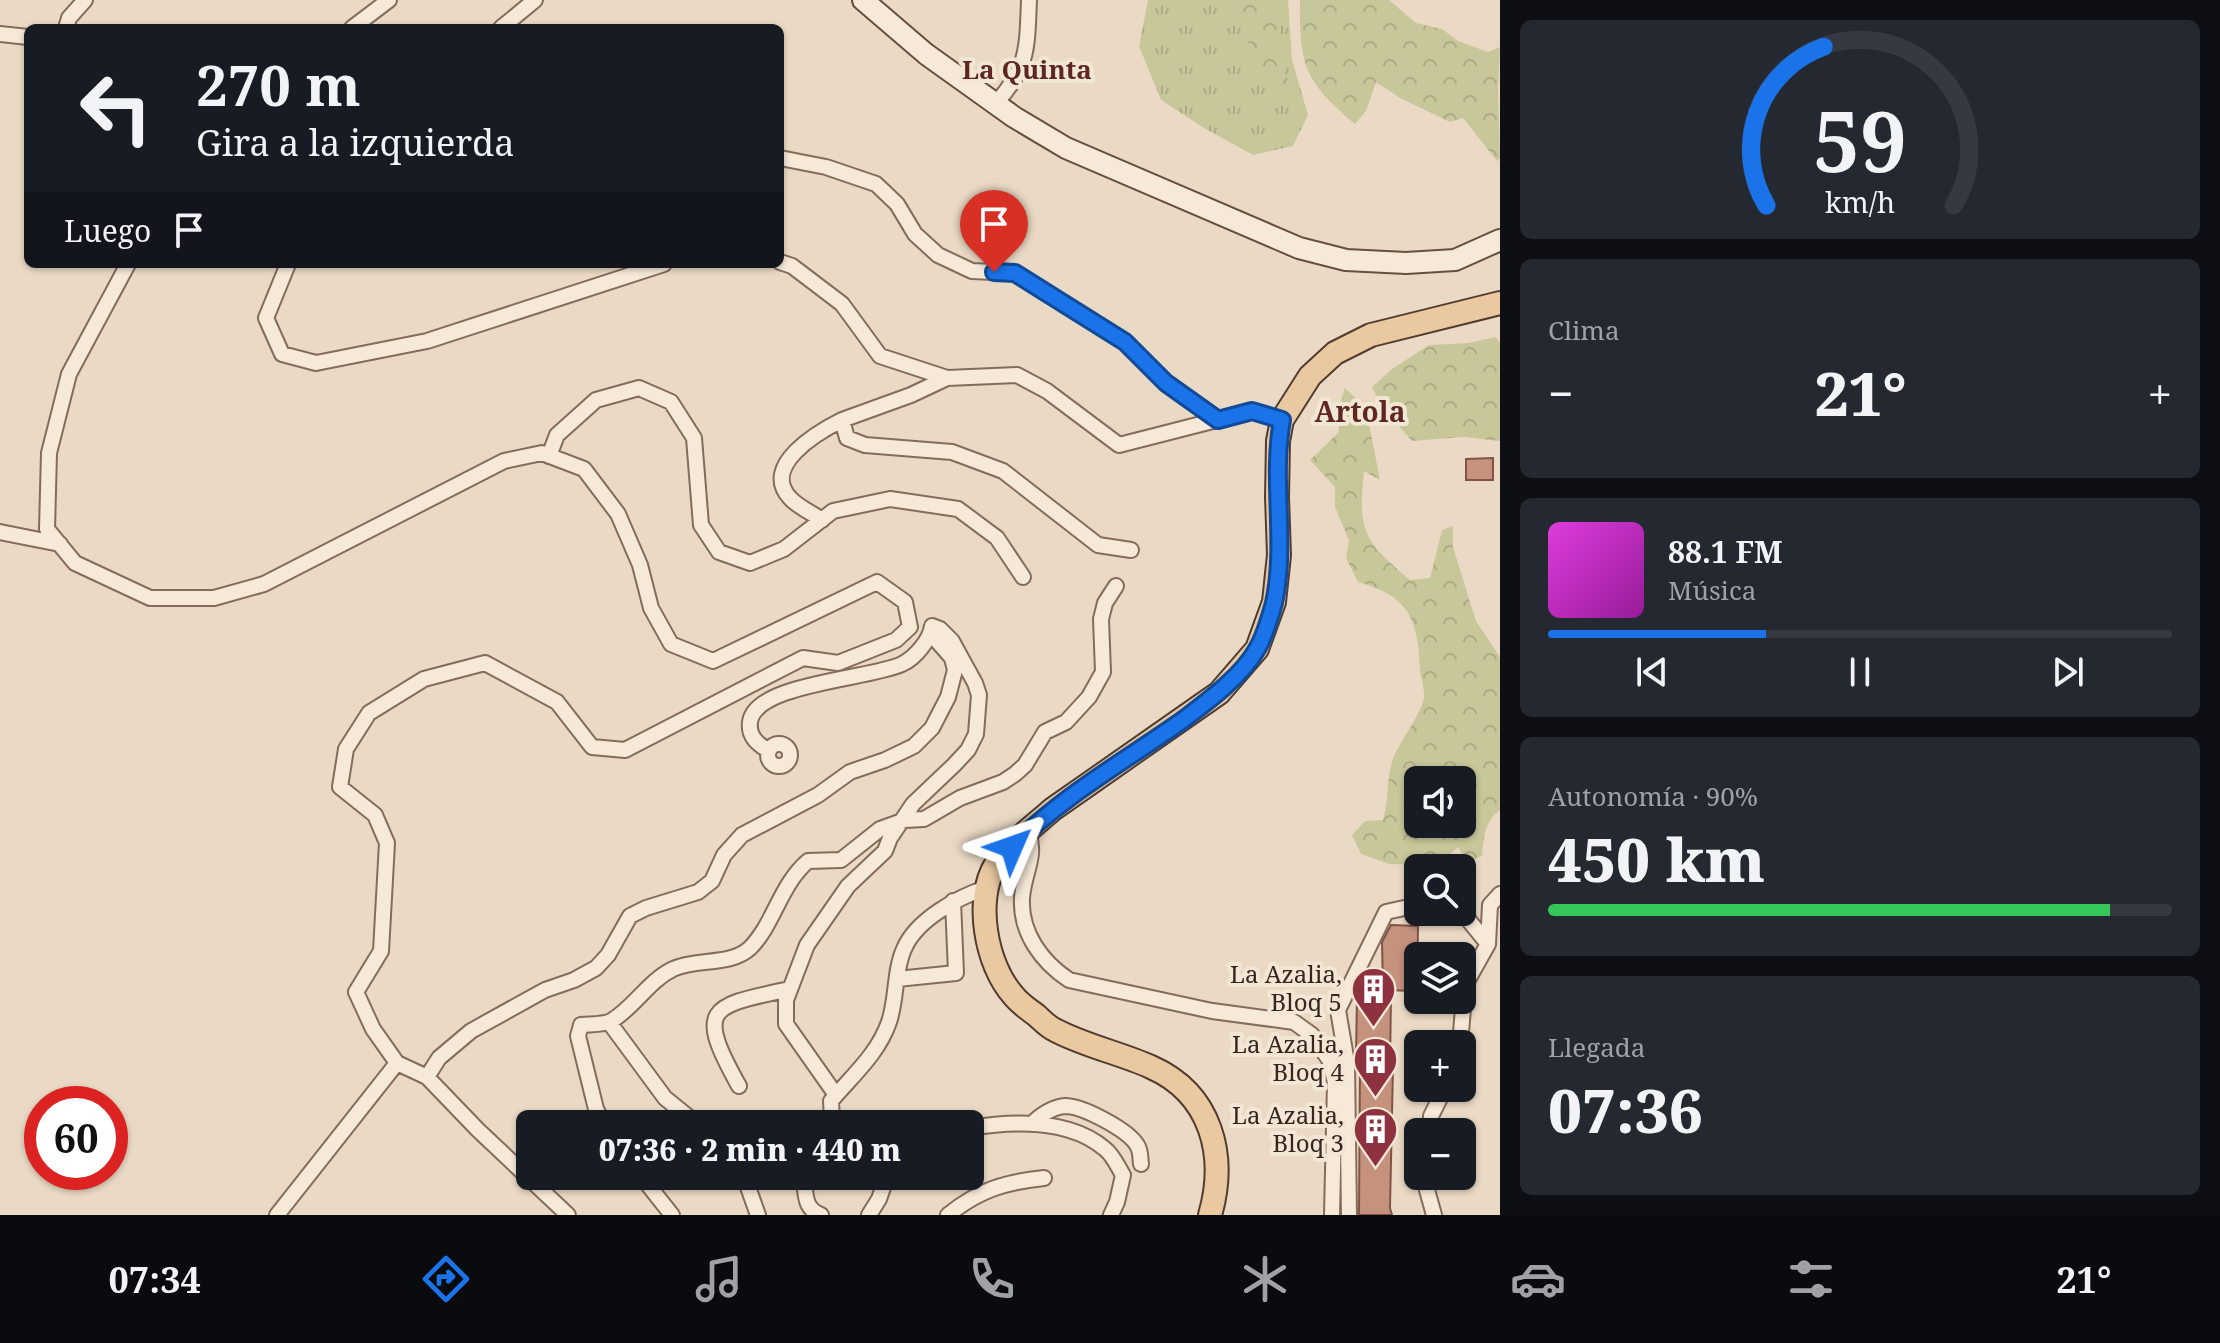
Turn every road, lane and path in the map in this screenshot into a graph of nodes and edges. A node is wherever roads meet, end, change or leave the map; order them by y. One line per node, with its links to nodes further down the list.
1 (85, 0): 6 (street)
2 (389, 0): 7 (street)
3 (535, 0): 8 (street)
4 (863, 0): 11 (street)
5 (1029, 0): 11 (street)
6 (67, 24)
7 (357, 24)
8 (506, 24)
9 (0, 34): 10 (street)
10 (24, 37)
11 (996, 103): 13 (street)
12 (784, 159): 21 (street)
13 (1500, 240)
14 (784, 263): 19 (street)
15 (126, 268): 26 (street)
16 (286, 268): 17 (street)
17 (652, 268)
18 (1500, 303): 22 (main road)
19 (947, 378): 20 (street); 21 (street)
20 (842, 420): 24 (street); 27 (street)
21 (1218, 420): 22 (street)
22 (1282, 420): 33 (main road)
23 (549, 456): 24 (street); 26 (street); 44 (street)
24 (822, 520): 28 (street)
25 (0, 532): 26 (street)
26 (60, 544)
27 (1131, 550)
28 (1023, 577)
29 (1116, 586): 32 (street)
30 (931, 634): 31 (street); 32 (street); 45 (street)
31 (769, 751)
32 (905, 820): 41 (street); 42 (street)
33 (1028, 831): 34 (main road); 69 (street)
34 (986, 888): 36 (street); 68 (main road)
35 (1500, 894): 39 (street)
36 (953, 901): 40 (street); 40 (street)
37 (1404, 908): 70 (street)
38 (1473, 926): 39 (street)
39 (1488, 944): 43 (street)
40 (897, 979): 47 (street)
41 (790, 989): 46 (street); 47 (street)
42 (609, 1022): 48 (street); 49 (street)
43 (1461, 1030)
44 (397, 1063): 45 (street); 60 (street)
45 (427, 1077): 61 (street)
46 (739, 1086)
47 (836, 1095): 50 (street)
48 (597, 1110)
49 (680, 1110)
50 (832, 1110)
51 (1032, 1124): 52 (street); 53 (street); 67 (street)
52 (984, 1126)
53 (1141, 1164)
54 (1044, 1178): 66 (street)
55 (652, 1190): 62 (street)
56 (749, 1190): 63 (street)
57 (804, 1190): 64 (street)
58 (882, 1190): 65 (street)
59 (1427, 1190): 71 (street)
60 (277, 1215)
61 (568, 1215)
62 (672, 1215)
63 (758, 1215)
64 (821, 1215)
65 (869, 1215)
66 (948, 1215)
67 (1111, 1215)
68 (1210, 1215)
69 (1332, 1215)
70 (1349, 1215)
71 (1434, 1215)

